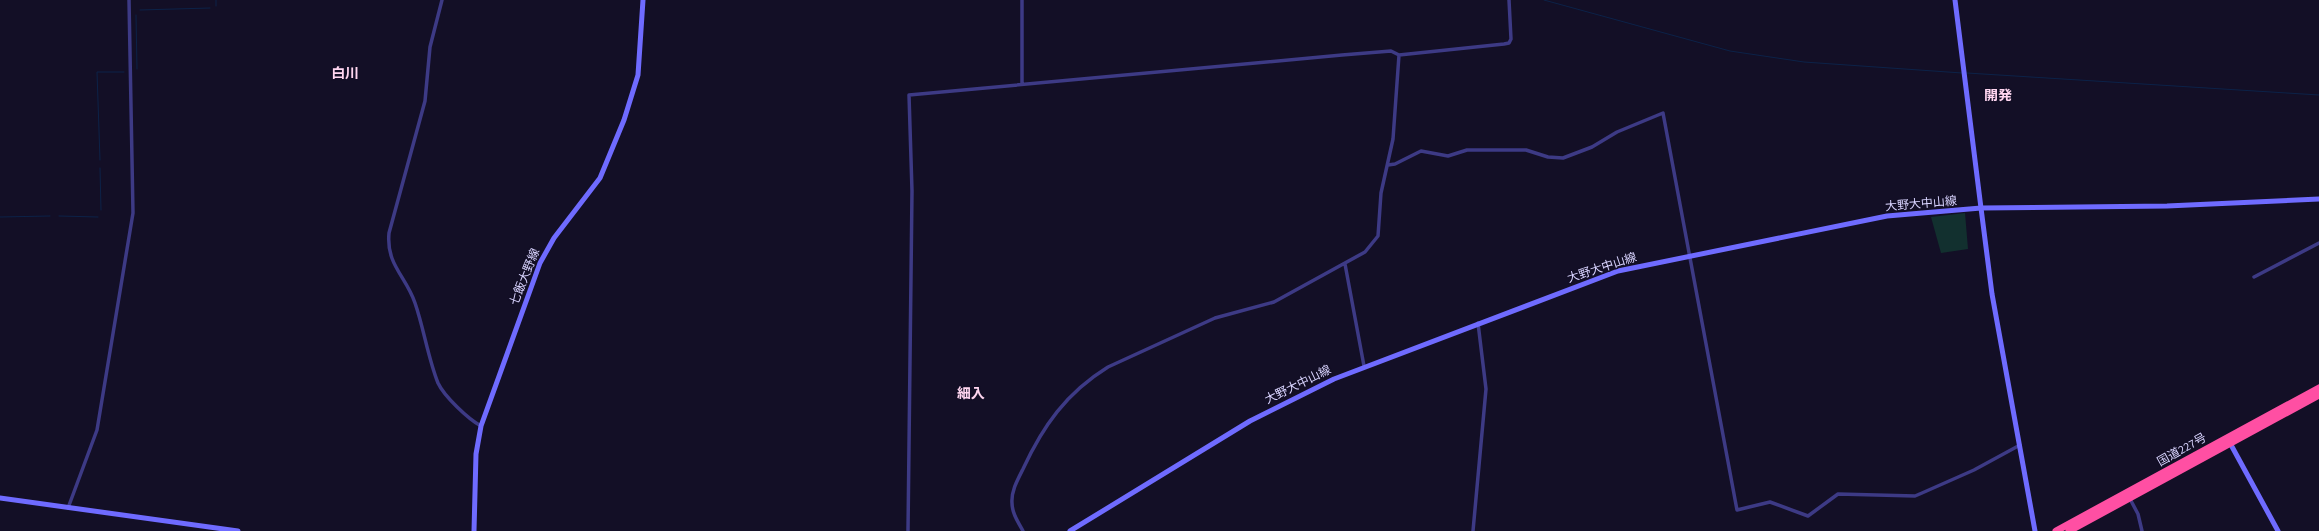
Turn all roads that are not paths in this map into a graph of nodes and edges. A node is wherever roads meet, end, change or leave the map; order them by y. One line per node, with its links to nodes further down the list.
1 (129, 0): 25 (street)
2 (442, 0): 20 (street)
3 (643, 0): 20 (main road, 七飯大野線)
4 (1022, 0): 8 (street)
5 (1509, 0): 7 (street)
6 (1955, 0): 11 (main road)
7 (1399, 55): 8 (street); 9 (street)
8 (1022, 83): 28 (street)
9 (1388, 165): 13 (street); 14 (street)
10 (2319, 199): 11 (main road, 大野大中山線)
11 (1981, 208): 13 (main road, 大野大中山線); 22 (main road)
12 (2319, 243): 15 (street)
13 (1690, 255): 16 (main road, 大野大中山線); 22 (street)
14 (1345, 264): 17 (street); 29 (street)
15 (2254, 277)
16 (1478, 323): 17 (main road, 大野大中山線); 31 (street)
17 (1364, 366): 30 (main road, 大野大中山線)
18 (2319, 388): 23 (highway, 国道227号)
19 (2319, 395): 21 (highway, 国道227号)
20 (481, 426): 27 (main road, 七飯大野線)
21 (2230, 443): 23 (highway, 国道227号); 36 (main road)
22 (2020, 445): 32 (main road)
23 (2128, 495): 33 (highway, 国道227号); 34 (highway, 国道227号); 35 (street)
24 (0, 498): 25 (main road)
25 (68, 508): 26 (main road)
26 (238, 531)
27 (474, 531)
28 (908, 531)
29 (1023, 531)
30 (1070, 531)
31 (1473, 531)
32 (2035, 531)
33 (2056, 531)
34 (2069, 531)
35 (2142, 531)
36 (2278, 531)

